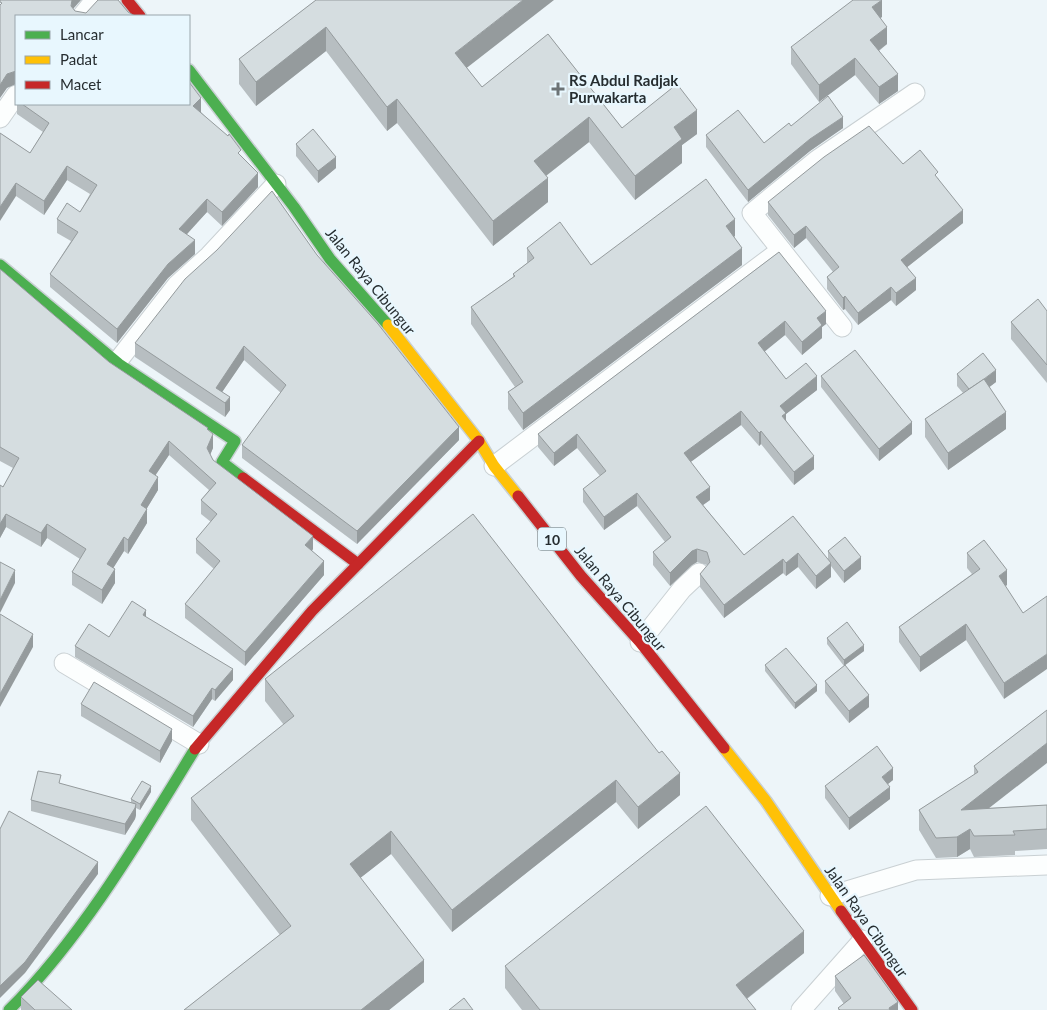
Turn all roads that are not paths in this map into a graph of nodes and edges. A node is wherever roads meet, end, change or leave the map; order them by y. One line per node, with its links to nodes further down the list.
1 (96, 0): 3 (street)
2 (127, 0): 4 (main road)
3 (83, 15)
4 (139, 15)
5 (190, 71): 9 (main road, Jalan Raya Cibungur / 10)
6 (915, 94): 10 (street)
7 (15, 96): 8 (street)
8 (0, 118)
9 (276, 184): 13 (street); 14 (main road, Jalan Raya Cibungur / 10)
10 (781, 250): 12 (street); 15 (street)
11 (0, 264): 13 (main road)
12 (842, 327)
13 (117, 362): 16 (main road)
14 (479, 441): 15 (main road, Jalan Raya Cibungur / 10); 16 (main road)
15 (494, 466): 18 (main road, Jalan Raya Cibungur / 10)
16 (358, 564): 20 (main road)
17 (699, 573): 18 (street)
18 (640, 642): 22 (main road, Jalan Raya Cibungur / 10)
19 (64, 663): 20 (street)
20 (199, 744): 24 (main road)
21 (1047, 864): 22 (street)
22 (830, 896): 23 (main road, Jalan Raya Cibungur / 10)
23 (863, 940): 25 (street); 26 (main road, Jalan Raya Cibungur / 10)
24 (9, 1010)
25 (802, 1010)
26 (912, 1010)

